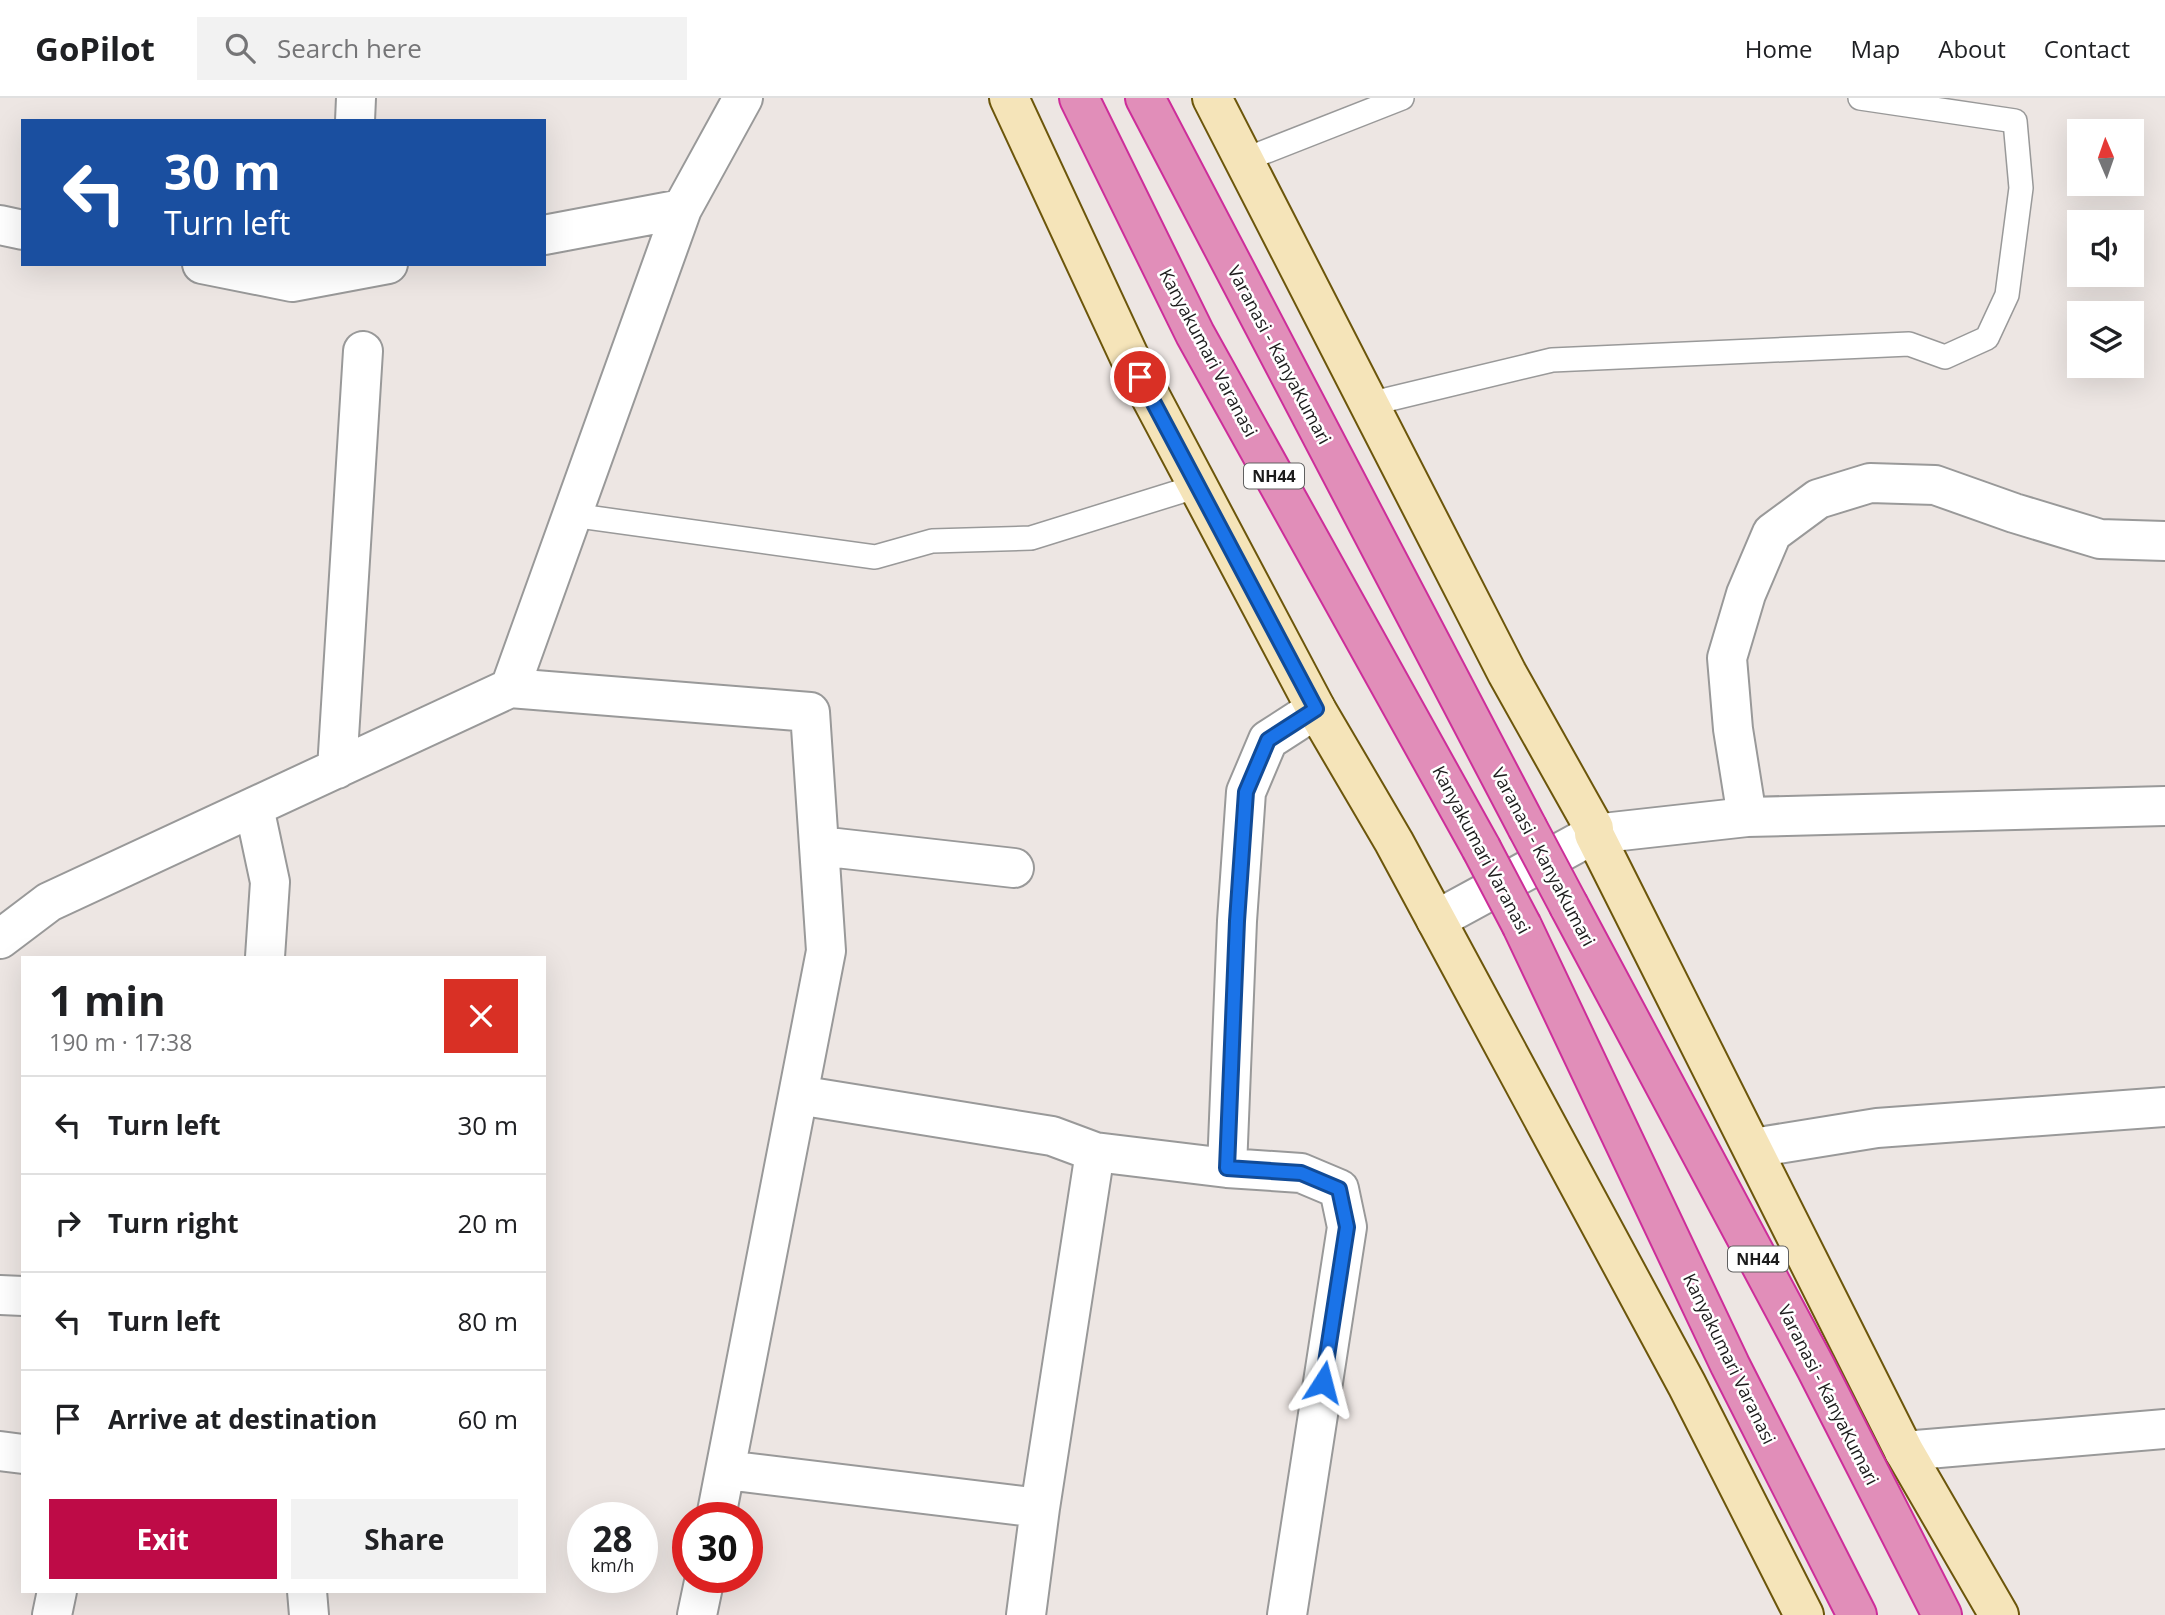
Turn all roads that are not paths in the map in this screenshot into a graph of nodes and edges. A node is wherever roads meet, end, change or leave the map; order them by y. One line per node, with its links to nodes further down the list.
1 (356, 98): 9 (street)
2 (743, 98): 11 (street)
3 (1009, 98): 20 (street)
4 (1079, 98): 58 (highway, Kanyakumari Varanasi / NH44, bridge)
5 (1145, 98): 59 (highway, Varanasi - KanyaKumari / NH44, bridge)
6 (1212, 98): 10 (street)
7 (1402, 98): 10 (lane)
8 (1860, 98): 19 (lane)
9 (355, 119)
10 (1244, 160): 19 (street)
11 (681, 209): 14 (street); 21 (street)
12 (0, 225): 13 (street)
13 (21, 230)
14 (546, 235)
15 (212, 266): 17 (street)
16 (368, 266): 17 (street)
17 (348, 268)
18 (363, 351): 25 (street)
19 (1369, 404): 29 (street)
20 (1198, 486): 21 (lane); 24 (street)
21 (572, 515): 23 (street)
22 (2165, 541): 28 (street)
23 (510, 688): 25 (street); 30 (street)
24 (1316, 709): 32 (street); 39 (street)
25 (337, 769): 27 (street)
26 (2165, 806): 28 (street)
27 (254, 807): 33 (street); 34 (street)
28 (1747, 817): 29 (street)
29 (1594, 834): 32 (street); 37 (street)
30 (819, 846): 31 (street); 35 (street)
31 (1014, 868)
32 (1436, 920): 57 (street)
33 (0, 939)
34 (265, 956)
35 (798, 1095): 38 (street); 46 (street)
36 (2165, 1107): 37 (street)
37 (1753, 1148): 44 (street)
38 (1095, 1152): 39 (street); 48 (street)
39 (1227, 1168): 56 (street)
40 (0, 1295): 41 (street)
41 (21, 1297)
42 (2165, 1429): 44 (street)
43 (0, 1451): 45 (street)
44 (1904, 1451): 60 (street)
45 (21, 1454)
46 (726, 1470): 47 (street); 48 (street)
47 (719, 1502)
48 (1040, 1508): 55 (street)
49 (57, 1593): 52 (street)
50 (307, 1593): 53 (street)
51 (702, 1593): 54 (street)
52 (52, 1615)
53 (309, 1615)
54 (697, 1615)
55 (1026, 1615)
56 (1287, 1615)
57 (1804, 1615)
58 (1857, 1615)
59 (1942, 1615)
60 (1999, 1615)

